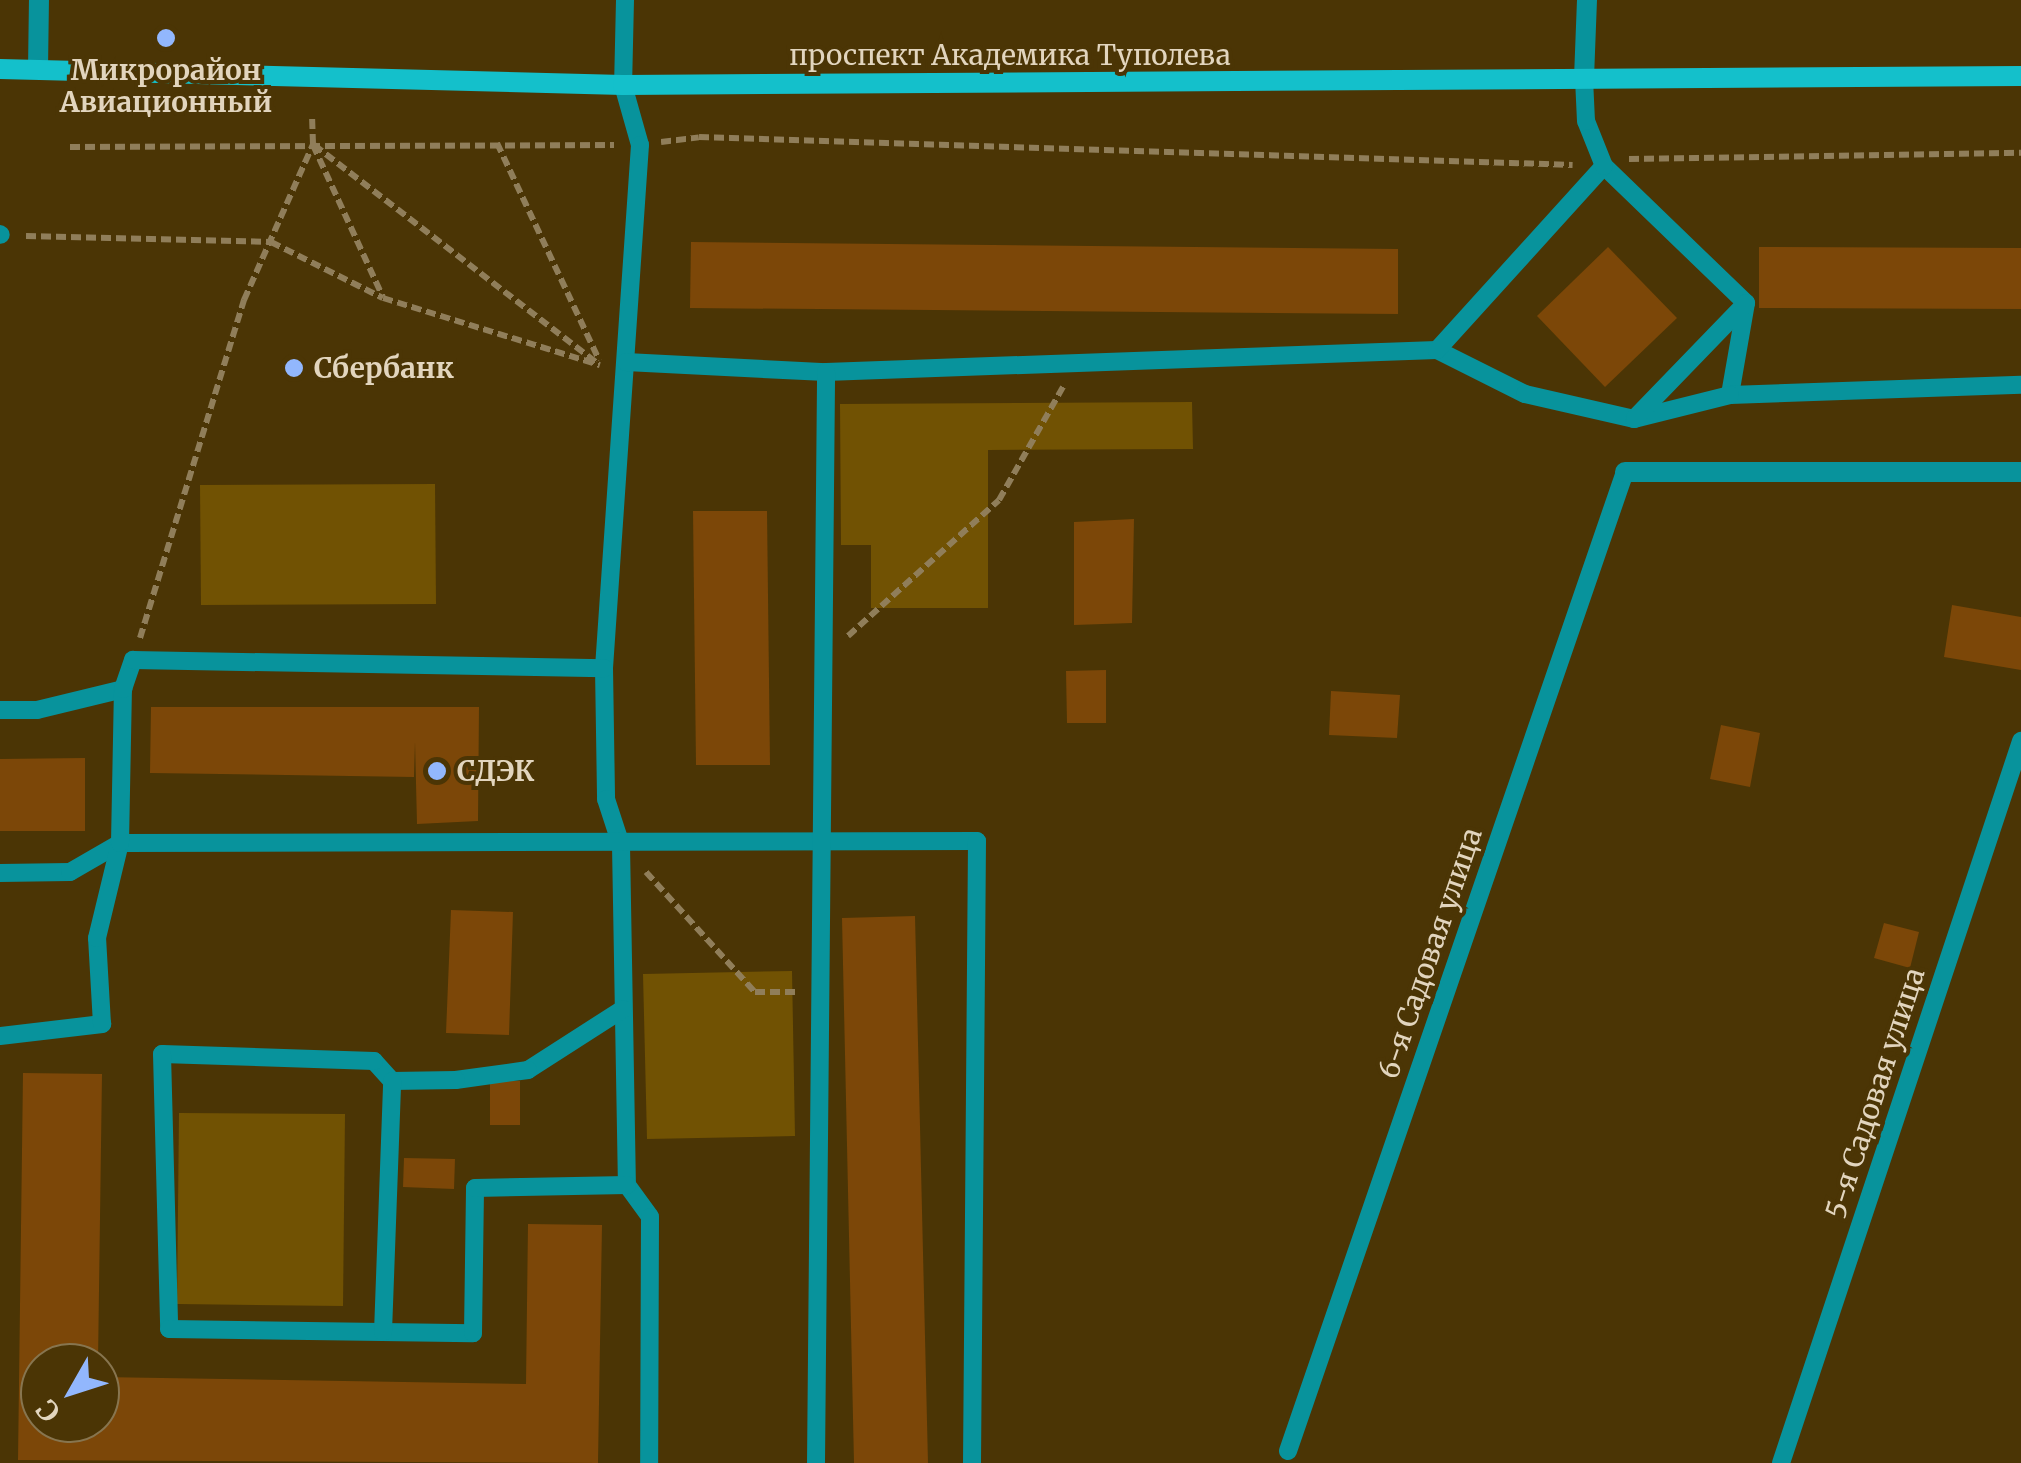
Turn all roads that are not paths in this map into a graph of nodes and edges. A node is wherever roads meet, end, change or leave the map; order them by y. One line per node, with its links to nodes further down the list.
1 (40, 0): 5 (street)
2 (625, 0): 8 (lane)
3 (1587, 0): 7 (street)
4 (0, 69): 5 (main road, проспект Академика Туполева)
5 (38, 69): 8 (main road, проспект Академика Туполева)
6 (2021, 76): 7 (main road, проспект Академика Туполева)
7 (1584, 78): 8 (main road, проспект Академика Туполева); 9 (lane)
8 (624, 85): 12 (lane)
9 (1604, 166): 10 (lane); 11 (lane)
10 (1746, 303): 15 (lane); 16 (lane)
11 (1437, 350): 13 (lane); 16 (lane)
12 (626, 362): 13 (lane); 19 (lane)
13 (826, 372): 24 (lane)
14 (2021, 386): 15 (lane)
15 (1730, 395): 16 (lane)
16 (1634, 419)
17 (1624, 472): 18 (street); 32 (lane, 6-я Садовая улица)
18 (2021, 472)
19 (604, 668): 20 (lane); 25 (lane)
20 (123, 690): 21 (lane); 23 (lane)
21 (0, 710)
22 (2021, 741): 36 (lane, 5-я Садовая улица)
23 (120, 843): 25 (lane); 26 (lane); 28 (lane)
24 (824, 843): 25 (lane); 34 (lane); 35 (lane)
25 (621, 845): 27 (lane)
26 (0, 873)
27 (623, 1009): 29 (lane); 30 (lane)
28 (0, 1036)
29 (392, 1082): 31 (lane); 31 (lane)
30 (627, 1185): 31 (lane); 33 (lane)
31 (383, 1332)
32 (1288, 1451)
33 (649, 1463)
34 (816, 1463)
35 (972, 1463)
36 (1781, 1463)

